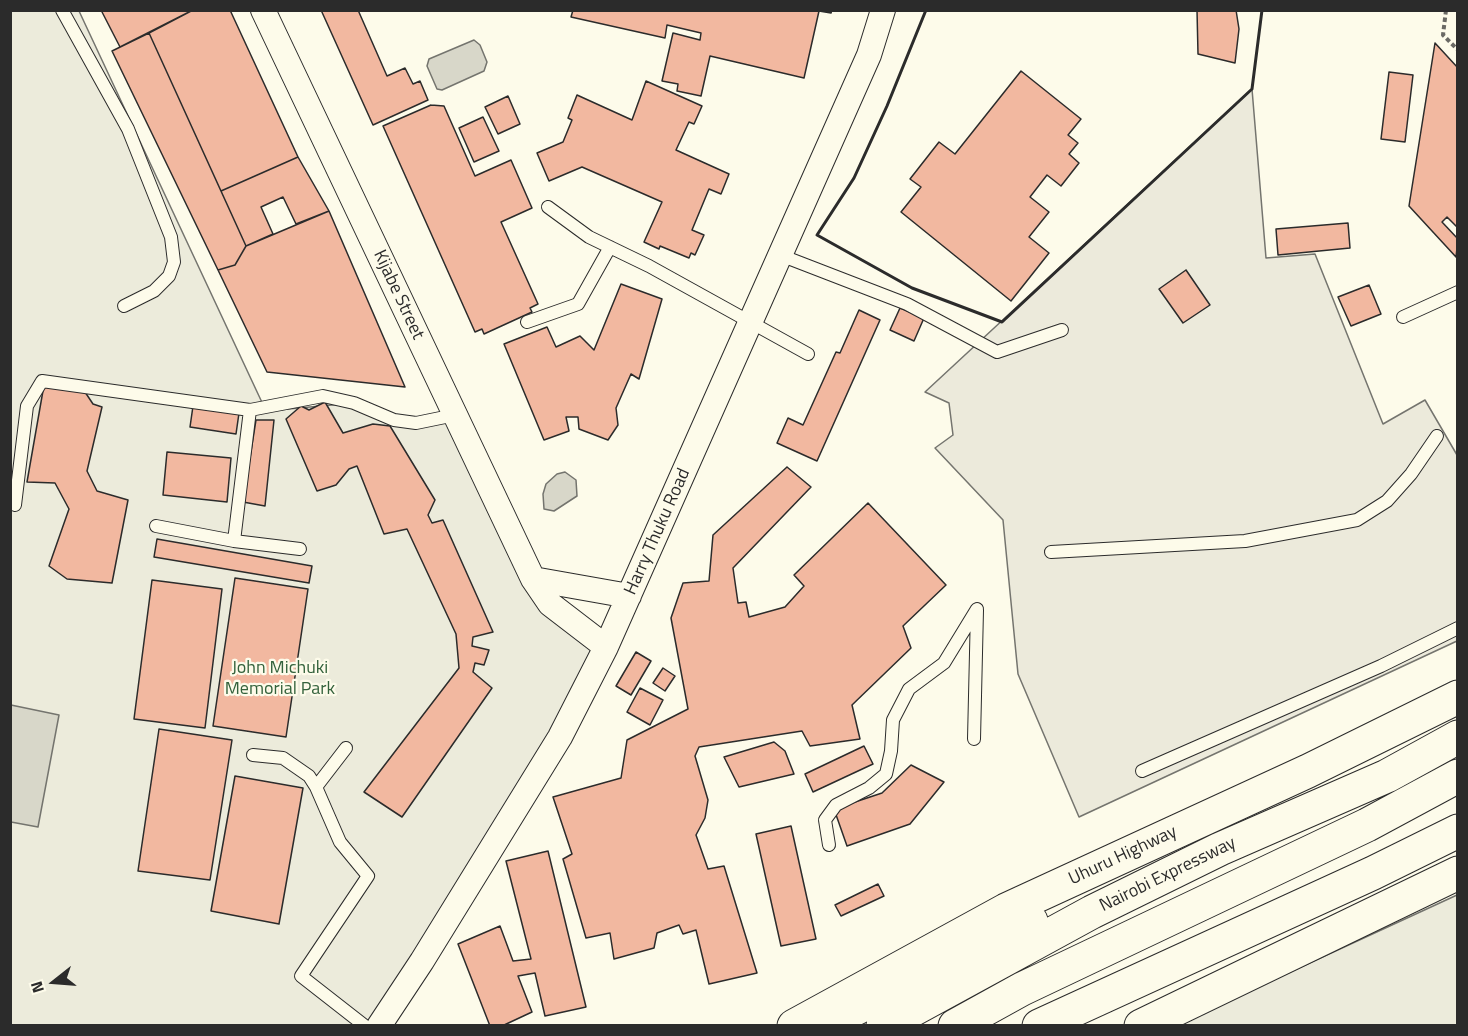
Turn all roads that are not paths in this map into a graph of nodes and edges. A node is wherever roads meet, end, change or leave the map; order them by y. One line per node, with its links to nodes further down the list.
1 (62, 10): 8 (lane)
2 (263, 10): 15 (street, Kijabe Street)
3 (883, 10): 6 (street, Harry Thuku Road)
4 (548, 207): 5 (lane)
5 (610, 247): 10 (lane); 11 (lane)
6 (780, 255): 11 (street, Harry Thuku Road); 12 (lane)
7 (1458, 292): 9 (lane)
8 (124, 306)
9 (1403, 317)
10 (527, 322)
11 (750, 323): 13 (lane); 23 (street, Harry Thuku Road)
12 (1062, 330)
13 (808, 354)
14 (250, 410): 15 (lane); 17 (lane); 19 (lane)
15 (456, 415): 22 (street, Kijabe Street)
16 (1437, 436): 21 (lane)
17 (15, 505)
18 (156, 526): 19 (lane)
19 (234, 541): 20 (lane)
20 (300, 549)
21 (1051, 552)
22 (533, 579): 23 (street); 25 (street, Kijabe Street)
23 (629, 596): 25 (street, Harry Thuku Road)
24 (1458, 627): 31 (lane)
25 (606, 647): 39 (street, Harry Thuku Road)
26 (1458, 697): 40 (highway, Uhuru Highway)
27 (1458, 737): 36 (highway, Nairobi Expressway)
28 (974, 739): 35 (lane)
29 (346, 748): 33 (lane)
30 (253, 754): 33 (lane)
31 (1142, 771)
32 (1458, 776): 43 (highway)
33 (316, 787): 38 (lane)
34 (1458, 831): 44 (highway)
35 (829, 845)
36 (1220, 849): 41 (highway); 42 (highway, Nairobi Expressway)
37 (1458, 873): 45 (highway)
38 (365, 1026)
39 (379, 1026)
40 (794, 1026)
41 (821, 1026)
42 (883, 1026)
43 (955, 1026)
44 (1039, 1026)
45 (1141, 1026)

